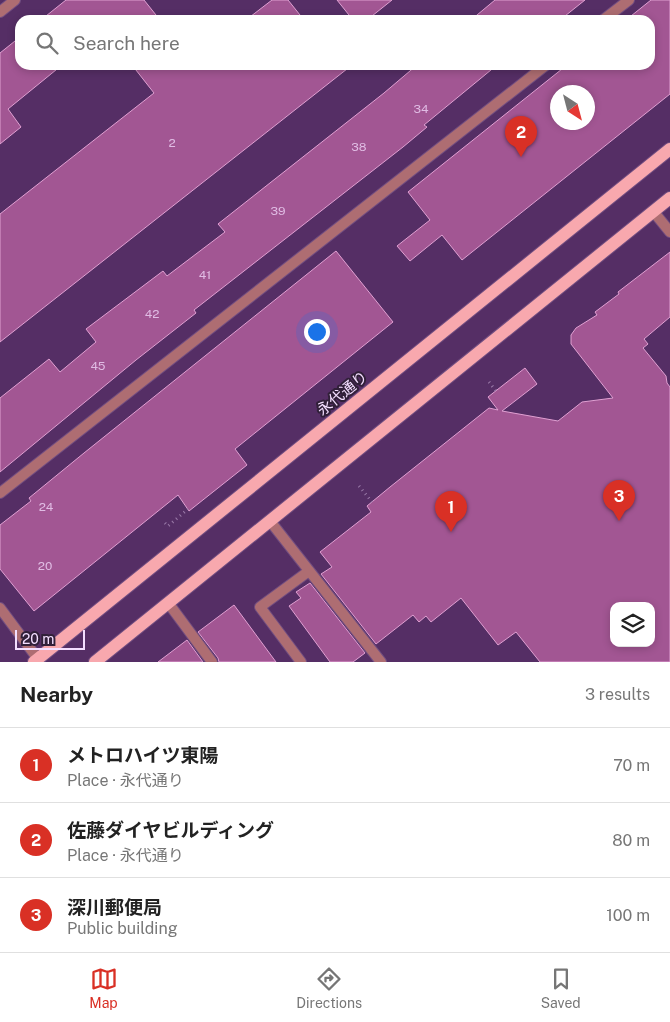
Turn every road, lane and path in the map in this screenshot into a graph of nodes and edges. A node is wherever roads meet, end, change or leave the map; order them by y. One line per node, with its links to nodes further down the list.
1 (15, 0): 3 (street)
2 (629, 0): 4 (street)
3 (0, 12)
4 (610, 15)
5 (540, 70): 13 (street)
6 (670, 149): 21 (main road, 永代通り)
7 (670, 198): 8 (main road)
8 (653, 211): 9 (street); 16 (main road)
9 (670, 232)
10 (489, 382): 11 (path)
11 (496, 391)
12 (359, 486): 14 (path)
13 (0, 493)
14 (372, 502)
15 (188, 509): 17 (path)
16 (270, 521): 18 (street); 19 (main road)
17 (165, 523)
18 (309, 571): 24 (street); 25 (street)
19 (169, 604): 22 (main road); 23 (street)
20 (0, 608): 21 (street)
21 (36, 661)
22 (96, 662)
23 (212, 662)
24 (301, 662)
25 (381, 662)

